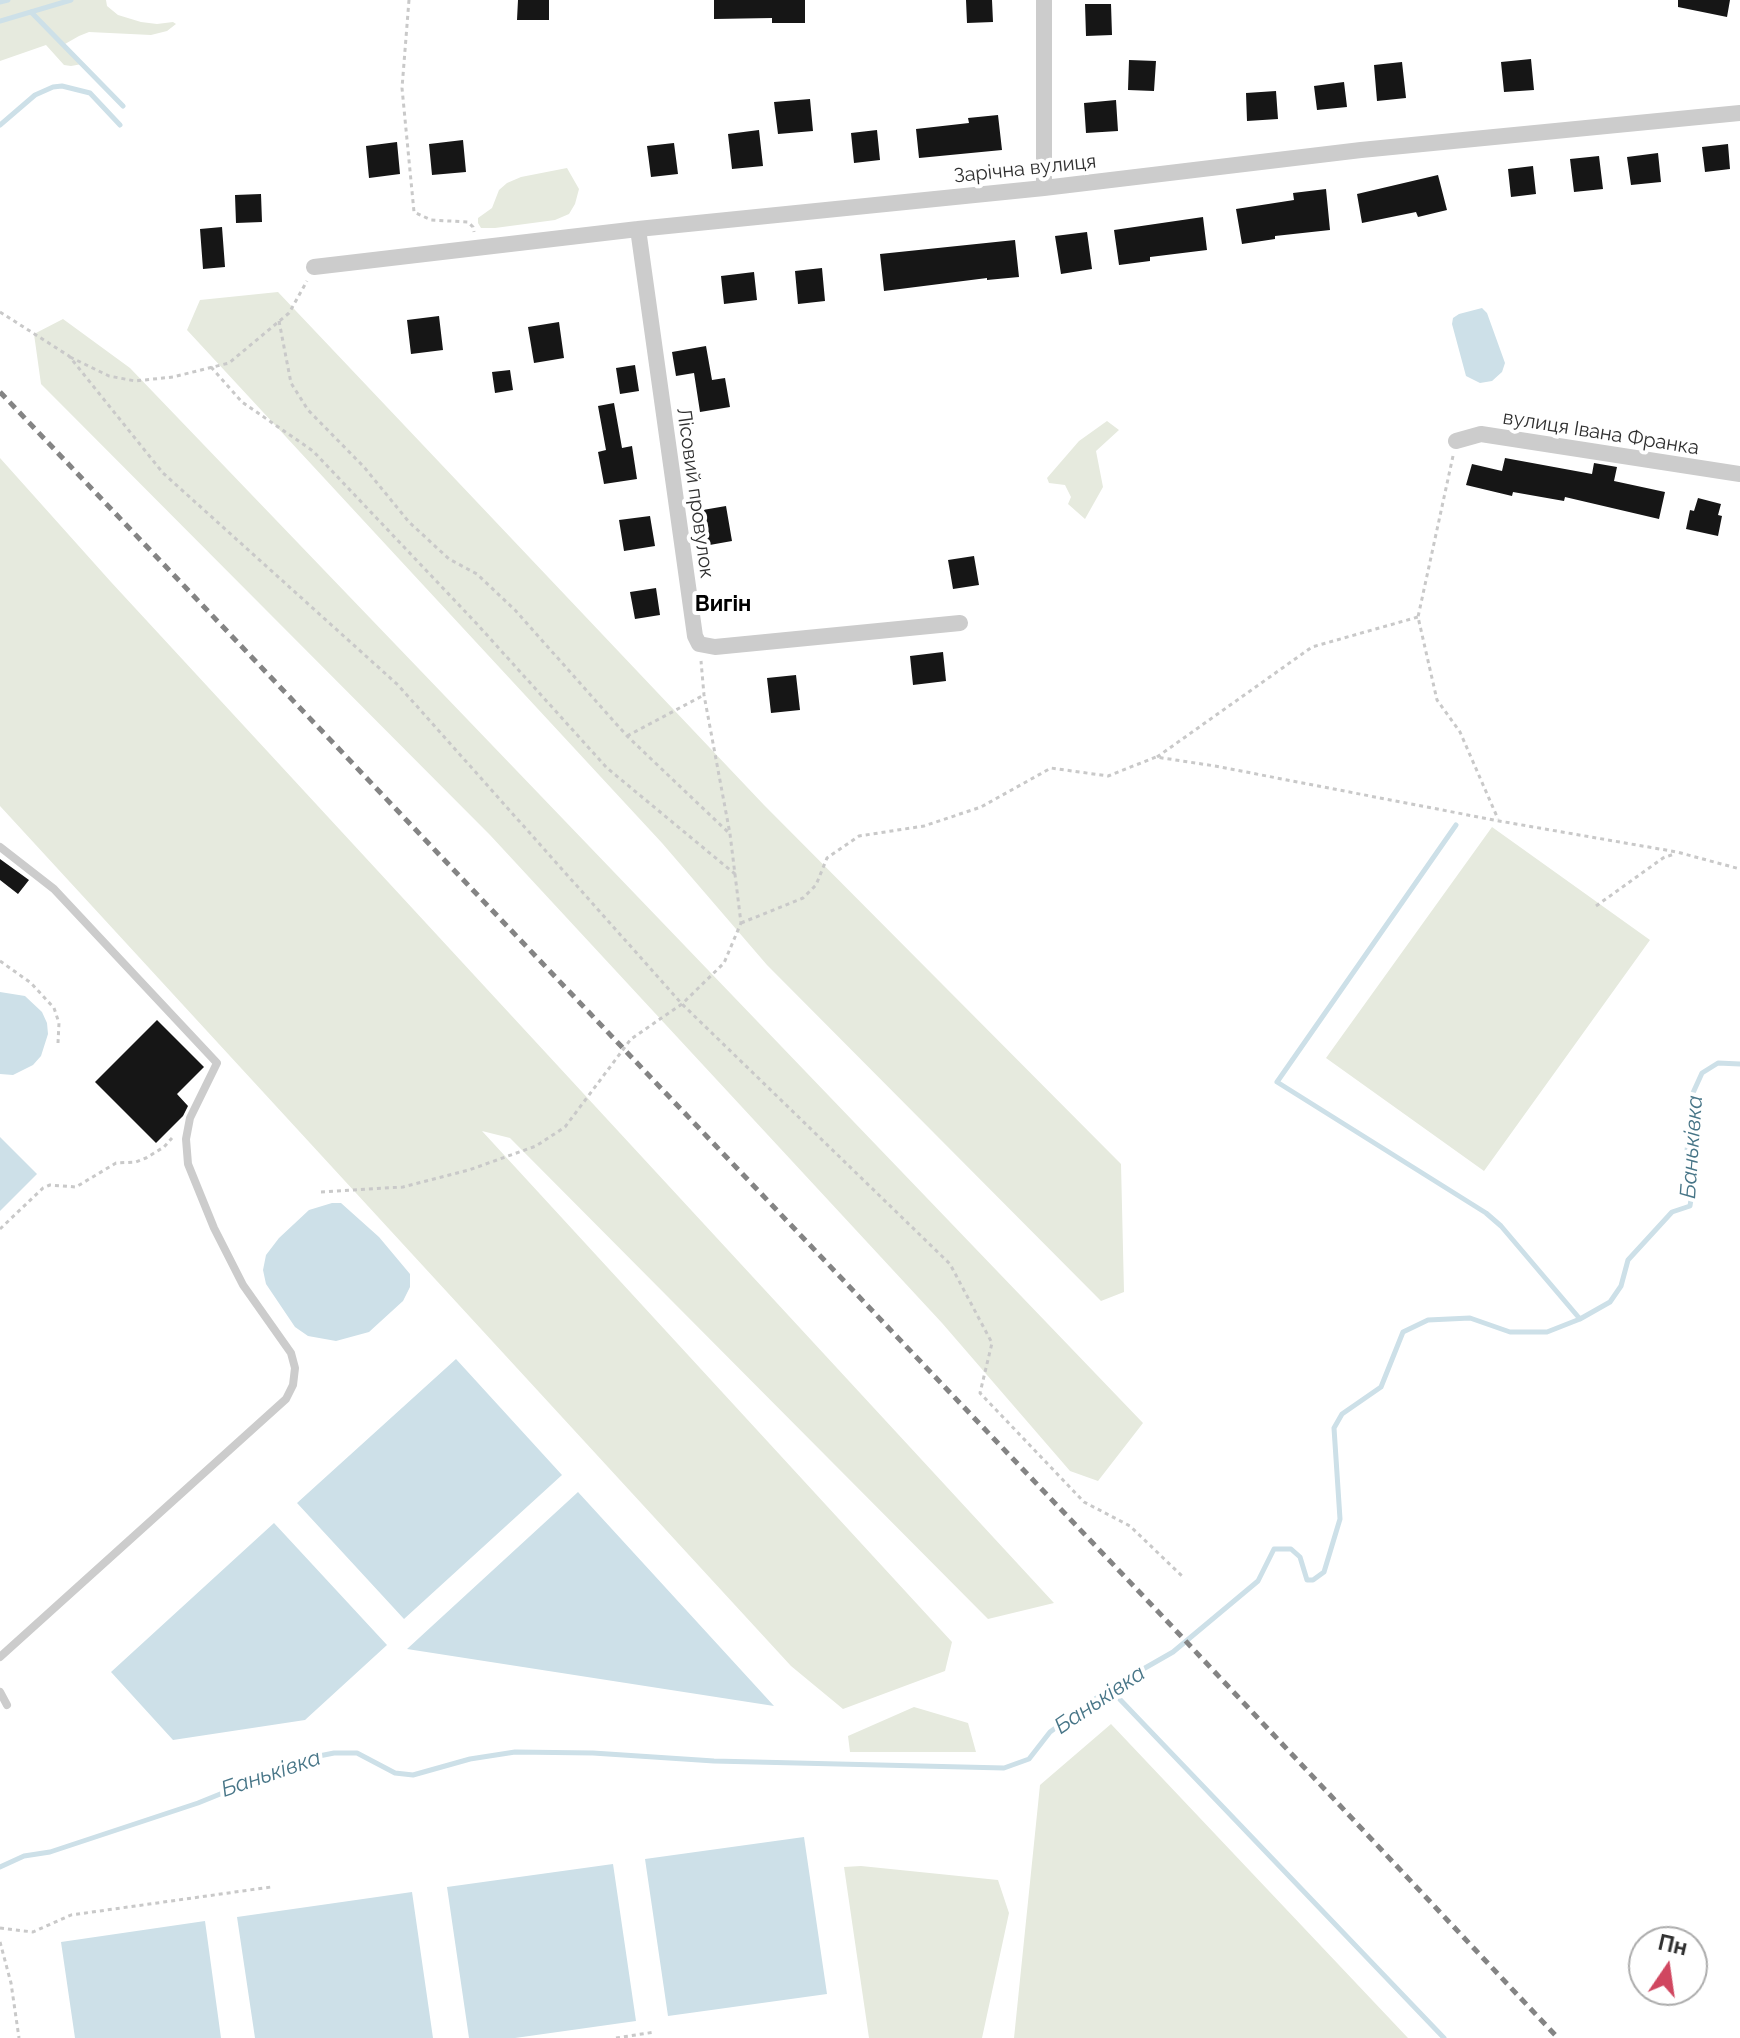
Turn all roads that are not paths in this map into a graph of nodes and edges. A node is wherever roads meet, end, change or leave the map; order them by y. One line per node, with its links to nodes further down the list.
1 (1044, 0): 3 (street)
2 (1740, 113): 3 (street, Зарічна вулиця)
3 (1044, 188): 4 (street, Зарічна вулиця)
4 (638, 229): 5 (street, Зарічна вулиця); 8 (street, Лісовий провулок)
5 (314, 267)
6 (1456, 441): 7 (street, вулиця Івана Франка)
7 (1740, 474)
8 (960, 623)
9 (0, 847): 10 (lane)
10 (2, 1650)
11 (0, 1692): 12 (lane)
12 (7, 1705)

